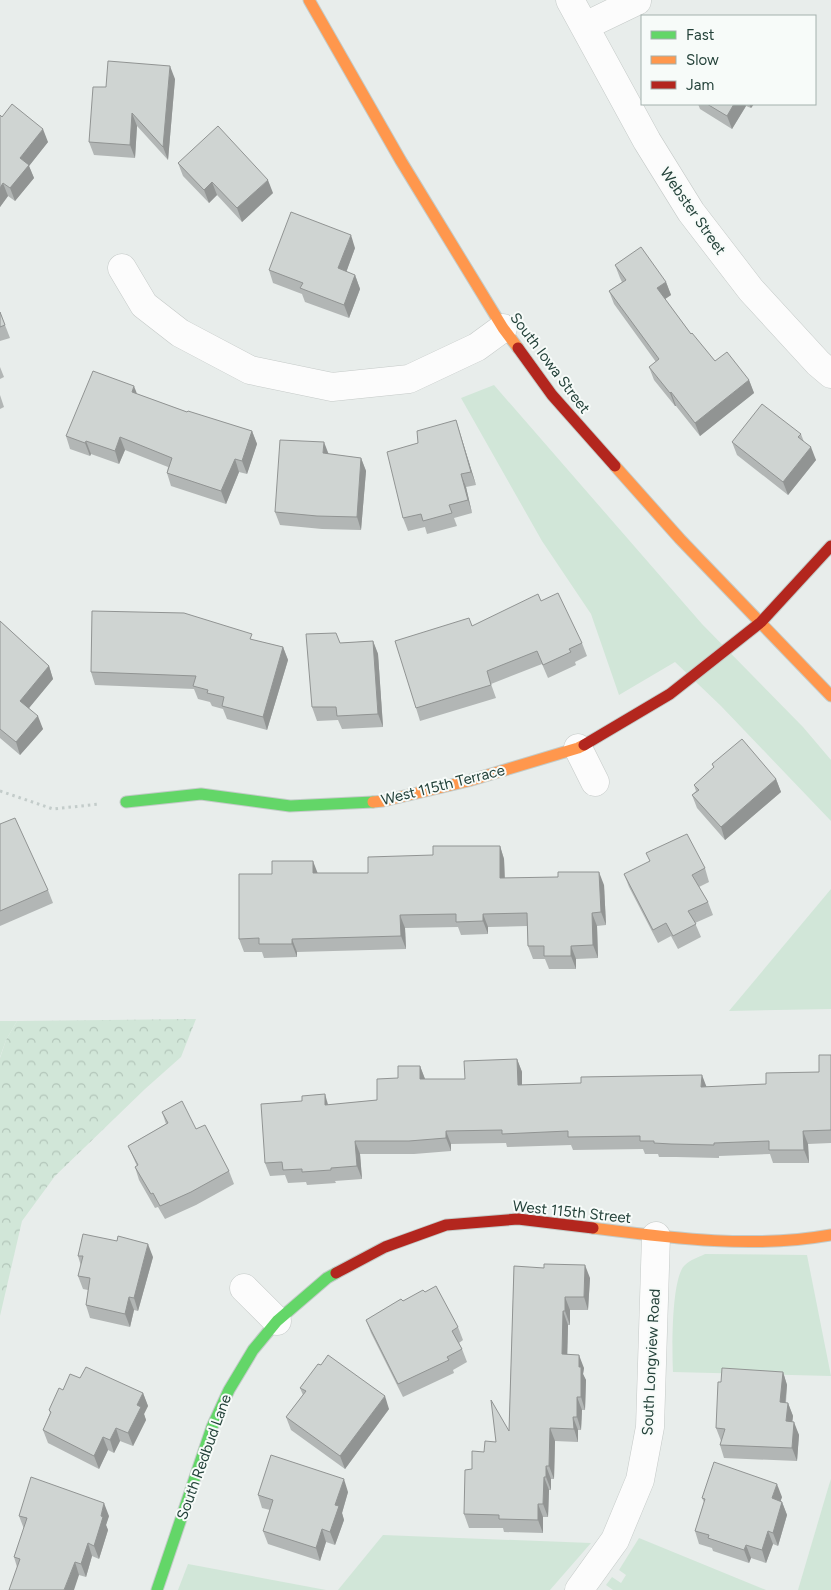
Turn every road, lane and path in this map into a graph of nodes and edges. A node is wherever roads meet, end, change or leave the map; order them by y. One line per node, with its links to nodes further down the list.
1 (309, 0): 6 (street, South Iowa Street)
2 (570, 0): 4 (street, Webster Street)
3 (637, 1): 4 (street)
4 (585, 26): 7 (street, Webster Street)
5 (122, 268): 6 (street)
6 (503, 328): 9 (street, South Iowa Street)
7 (831, 374)
8 (831, 546): 9 (street, West 115th Terrace)
9 (761, 622): 10 (street, South Iowa Street); 11 (street, West 115th Terrace)
10 (831, 696)
11 (578, 748): 12 (street); 14 (street, West 115th Terrace)
12 (595, 782)
13 (0, 791): 14 (path)
14 (126, 802)
15 (831, 1234): 16 (street, West 115th Street)
16 (656, 1236): 18 (street, West 115th Street); 20 (street, South Longview Road)
17 (244, 1288): 18 (street)
18 (277, 1321): 19 (street, South Redbud Lane)
19 (157, 1590)
20 (579, 1590)

